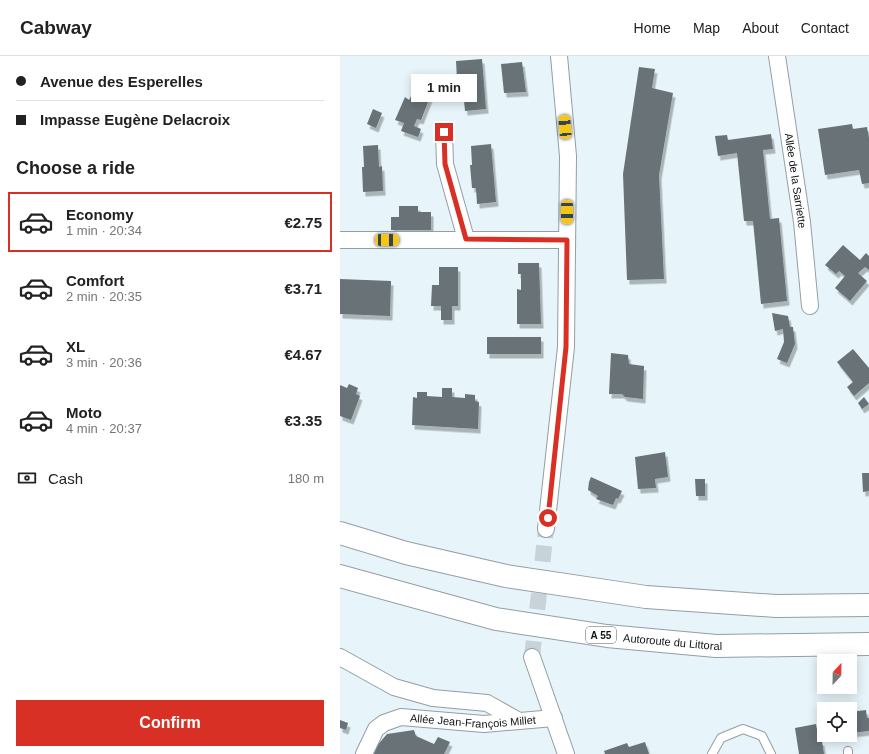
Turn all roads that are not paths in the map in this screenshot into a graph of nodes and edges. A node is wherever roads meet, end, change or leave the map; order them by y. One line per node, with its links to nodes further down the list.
1 (559, 56): 6 (street)
2 (777, 56): 7 (street, Allée de la Sarriette)
3 (444, 132): 4 (street)
4 (466, 239): 5 (street); 6 (street)
5 (340, 240)
6 (567, 240): 8 (street)
7 (810, 306)
8 (546, 529)
9 (340, 533): 11 (highway)
10 (340, 576): 12 (highway, Autoroute du Littoral / A 55)
11 (869, 605)
12 (869, 644)
13 (340, 657): 16 (street)
14 (532, 657): 15 (street)
15 (554, 718): 16 (street, Allée Jean-François Millet); 18 (street)
16 (519, 721): 17 (street, Allée Jean-François Millet)
17 (364, 754)
18 (566, 754)
19 (712, 754): 20 (lane)
20 (771, 754)

